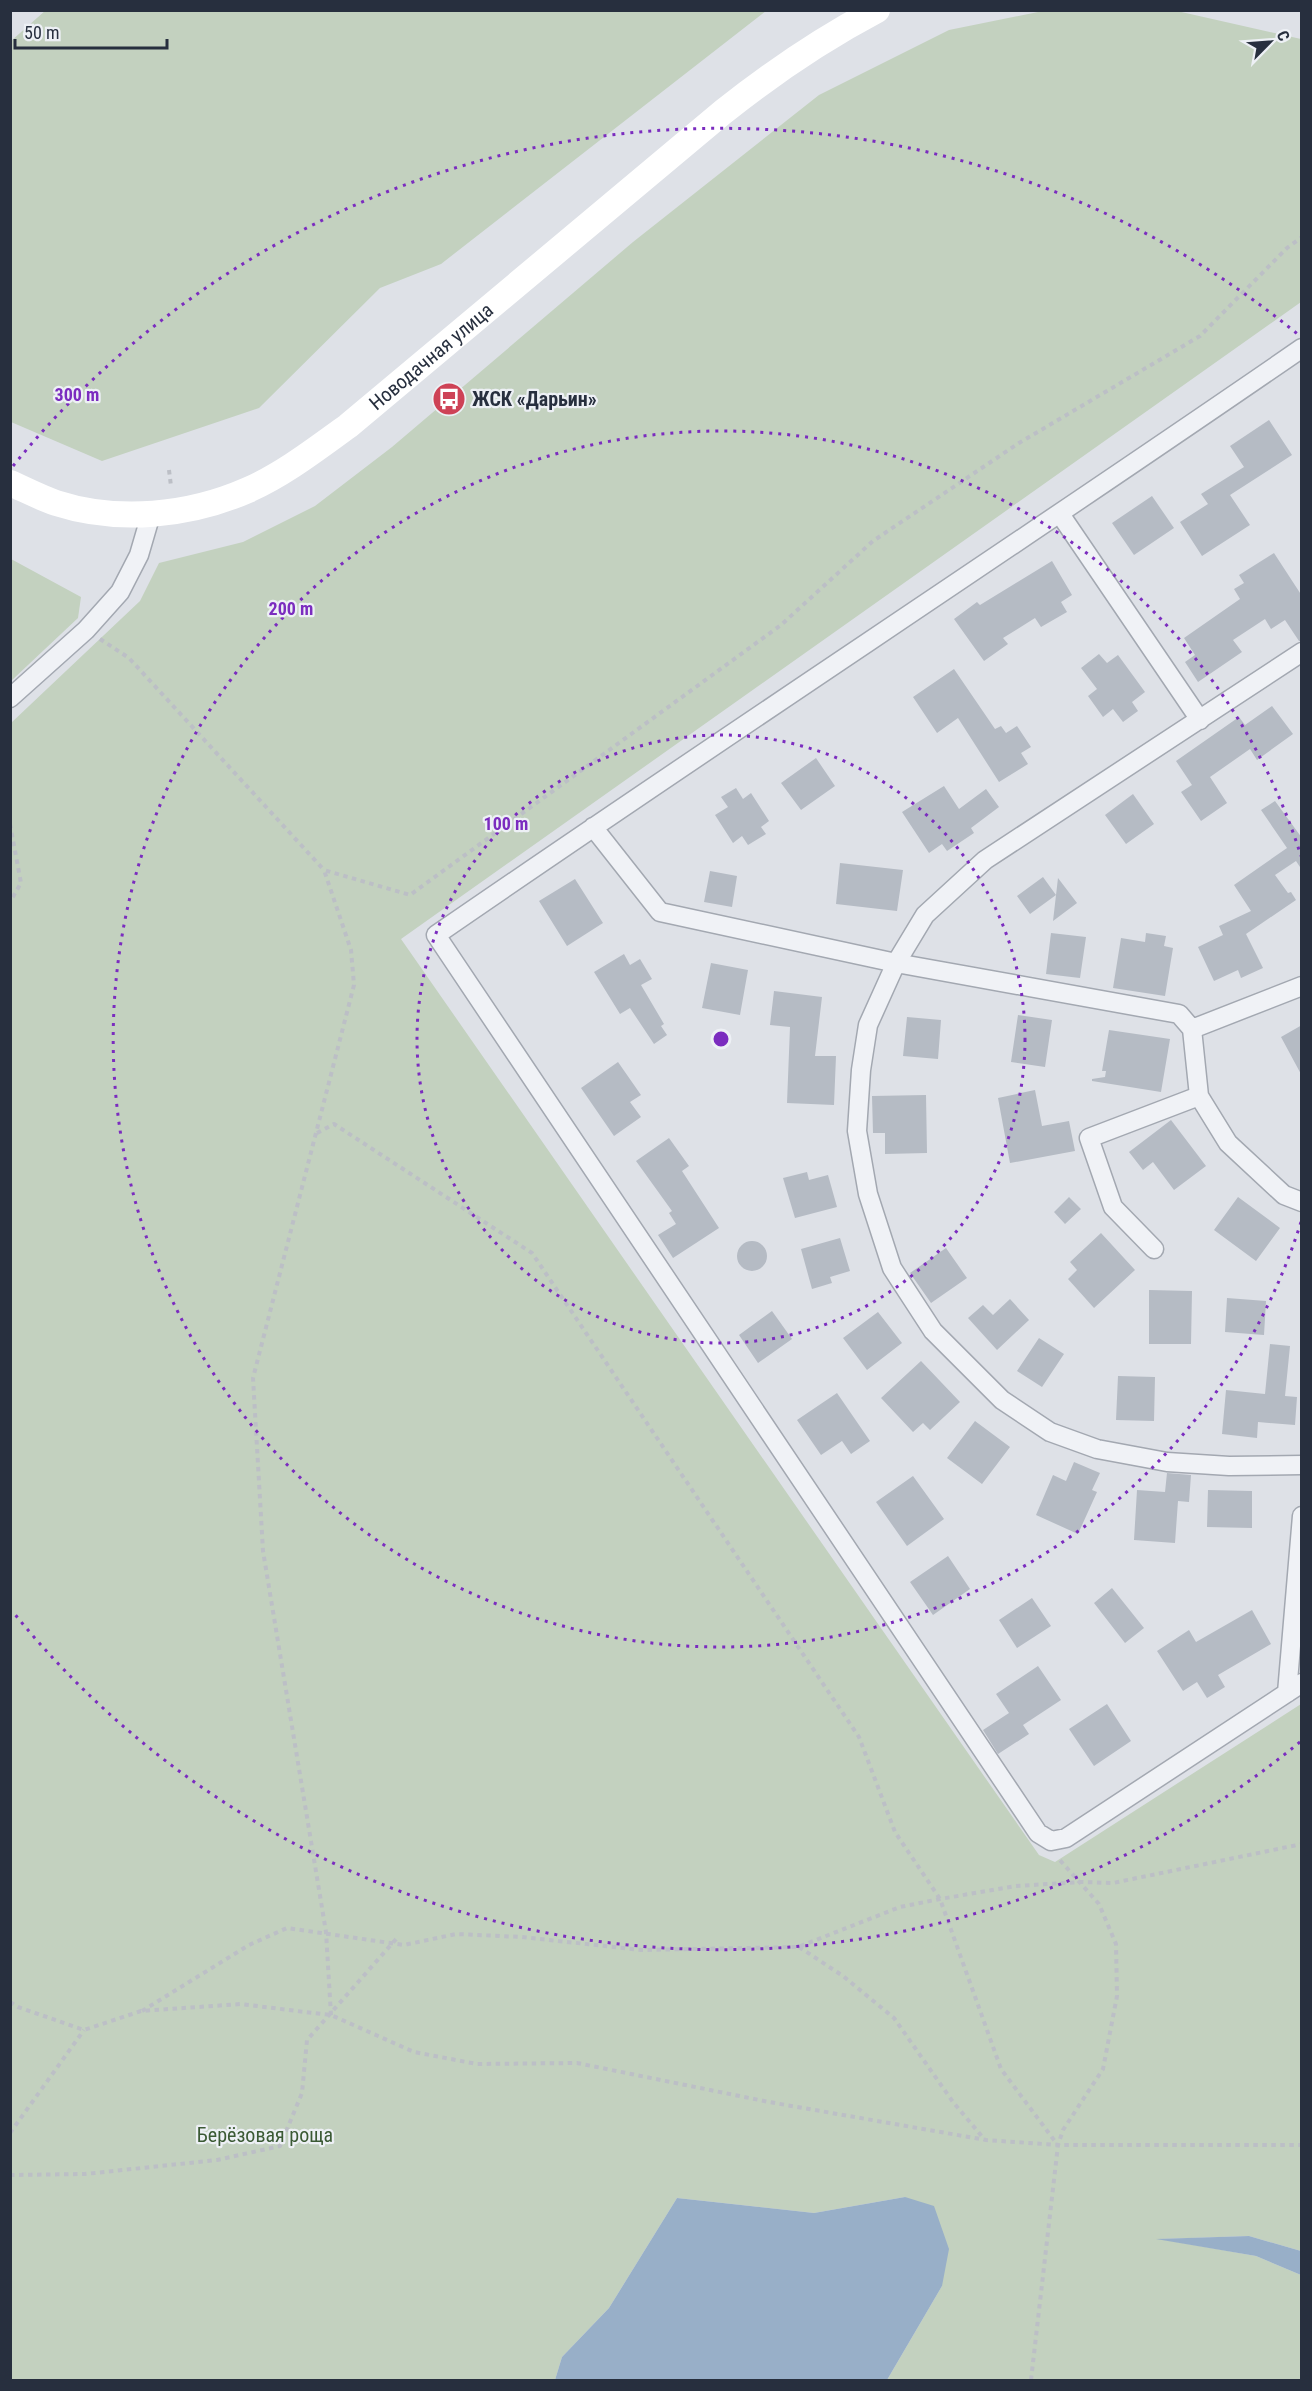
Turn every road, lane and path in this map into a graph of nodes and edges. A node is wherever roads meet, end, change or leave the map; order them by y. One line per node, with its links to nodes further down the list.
1 (878, 10): 7 (street, Новодачная улица)
2 (1302, 237): 15 (path)
3 (1302, 348): 8 (street)
4 (169, 470): 6 (path)
5 (10, 483): 7 (street, Новодачная улица)
6 (171, 486)
7 (150, 514): 9 (street)
8 (1060, 514): 12 (street); 14 (street)
9 (86, 630): 11 (street); 15 (path)
10 (1302, 652): 12 (street)
11 (10, 698)
12 (1200, 720): 17 (street)
13 (10, 825): 16 (path)
14 (592, 827): 17 (street); 26 (street)
15 (324, 870): 21 (path)
16 (10, 902)
17 (896, 963): 19 (street); 24 (street)
18 (1302, 986): 19 (street)
19 (1192, 1029): 20 (street)
20 (1199, 1096): 22 (street); 23 (street)
21 (316, 1134): 30 (path); 31 (path)
22 (1302, 1202)
23 (1154, 1249)
24 (1302, 1465)
25 (1302, 1515): 26 (street)
26 (1294, 1688)
27 (1302, 1844): 29 (path)
28 (1056, 1856): 29 (path)
29 (1081, 1882): 30 (path); 41 (path)
30 (940, 1899): 34 (path); 41 (path)
31 (326, 1932): 33 (path); 36 (path); 37 (path)
32 (397, 1938): 33 (path)
33 (393, 1943): 34 (path); 37 (path)
34 (798, 1947): 40 (path)
35 (10, 2004): 38 (path)
36 (141, 2012): 37 (path); 38 (path)
37 (331, 2015): 40 (path); 43 (path)
38 (84, 2030): 39 (path)
39 (10, 2133)
40 (986, 2140): 41 (path)
41 (1058, 2145): 42 (path); 44 (path)
42 (1302, 2145)
43 (10, 2175)
44 (1031, 2380)

